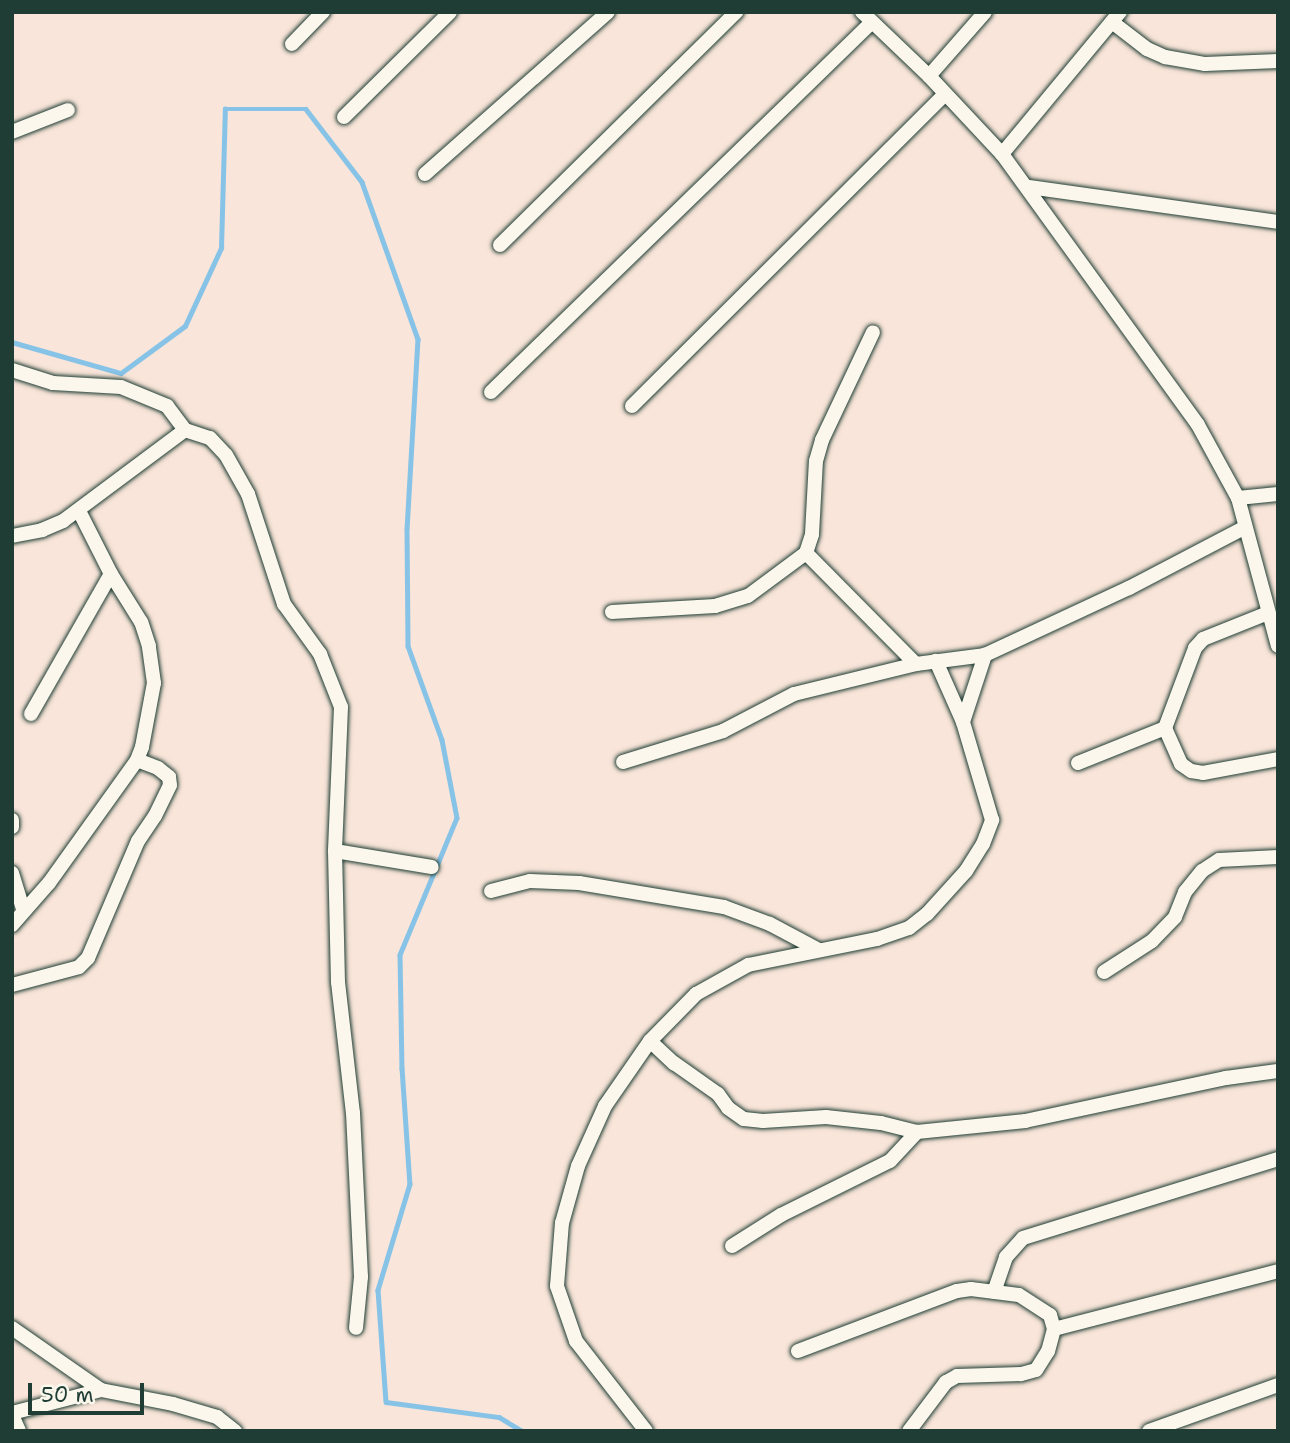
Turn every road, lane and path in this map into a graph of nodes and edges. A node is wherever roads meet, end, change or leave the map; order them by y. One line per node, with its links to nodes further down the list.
1 (323, 12): 8 (street)
2 (450, 12): 13 (street)
3 (608, 12): 16 (street)
4 (736, 12): 19 (street)
5 (985, 12): 10 (street)
6 (1116, 17): 9 (street); 15 (street)
7 (866, 18): 10 (street); 22 (street)
8 (292, 44)
9 (1278, 61)
10 (929, 76): 11 (street)
11 (945, 94): 15 (street); 23 (street)
12 (68, 110): 14 (street)
13 (344, 117)
14 (12, 132)
15 (1002, 154): 17 (street)
16 (425, 174)
17 (1029, 187): 18 (street); 26 (street)
18 (1278, 222)
19 (500, 245)
20 (873, 332): 31 (street)
21 (12, 370): 24 (street)
22 (491, 392)
23 (632, 406)
24 (185, 430): 27 (street); 49 (street)
25 (1278, 494): 26 (street)
26 (1238, 498): 28 (street)
27 (79, 511): 29 (street); 32 (street)
28 (1244, 528): 33 (street); 37 (street)
29 (16, 535): 30 (street)
30 (12, 549)
31 (806, 553): 34 (street); 39 (street)
32 (111, 574): 40 (street); 44 (street)
33 (1270, 594): 35 (street)
34 (612, 612)
35 (1268, 613): 36 (street); 42 (street)
36 (1278, 646)
37 (985, 655): 38 (street); 41 (street)
38 (936, 662): 39 (street); 41 (street)
39 (916, 664): 45 (street)
40 (31, 714)
41 (963, 722): 56 (street)
42 (1165, 728): 43 (street); 46 (street)
43 (1278, 759)
44 (137, 760): 54 (street); 58 (street)
45 (623, 762)
46 (1077, 763)
47 (12, 820): 48 (street)
48 (12, 827)
49 (335, 851): 51 (street); 67 (street)
50 (1278, 857): 57 (street)
51 (432, 867)
52 (12, 873): 54 (street)
53 (491, 891): 56 (street)
54 (23, 909): 55 (street)
55 (12, 925)
56 (819, 950): 59 (street)
57 (1104, 972)
58 (12, 985)
59 (650, 1041): 61 (street); 76 (street)
60 (1278, 1071): 61 (street)
61 (917, 1132): 63 (street)
62 (1278, 1158): 65 (street)
63 (732, 1246)
64 (1278, 1271): 68 (street)
65 (995, 1292): 68 (street); 69 (street)
66 (12, 1328): 71 (street)
67 (356, 1328)
68 (1054, 1329): 77 (street)
69 (798, 1351)
70 (1278, 1385): 78 (street)
71 (101, 1390): 72 (street); 75 (street)
72 (12, 1413)
73 (12, 1420): 74 (street)
74 (17, 1431)
75 (235, 1431)
76 (646, 1431)
77 (909, 1431)
78 (1149, 1431)

